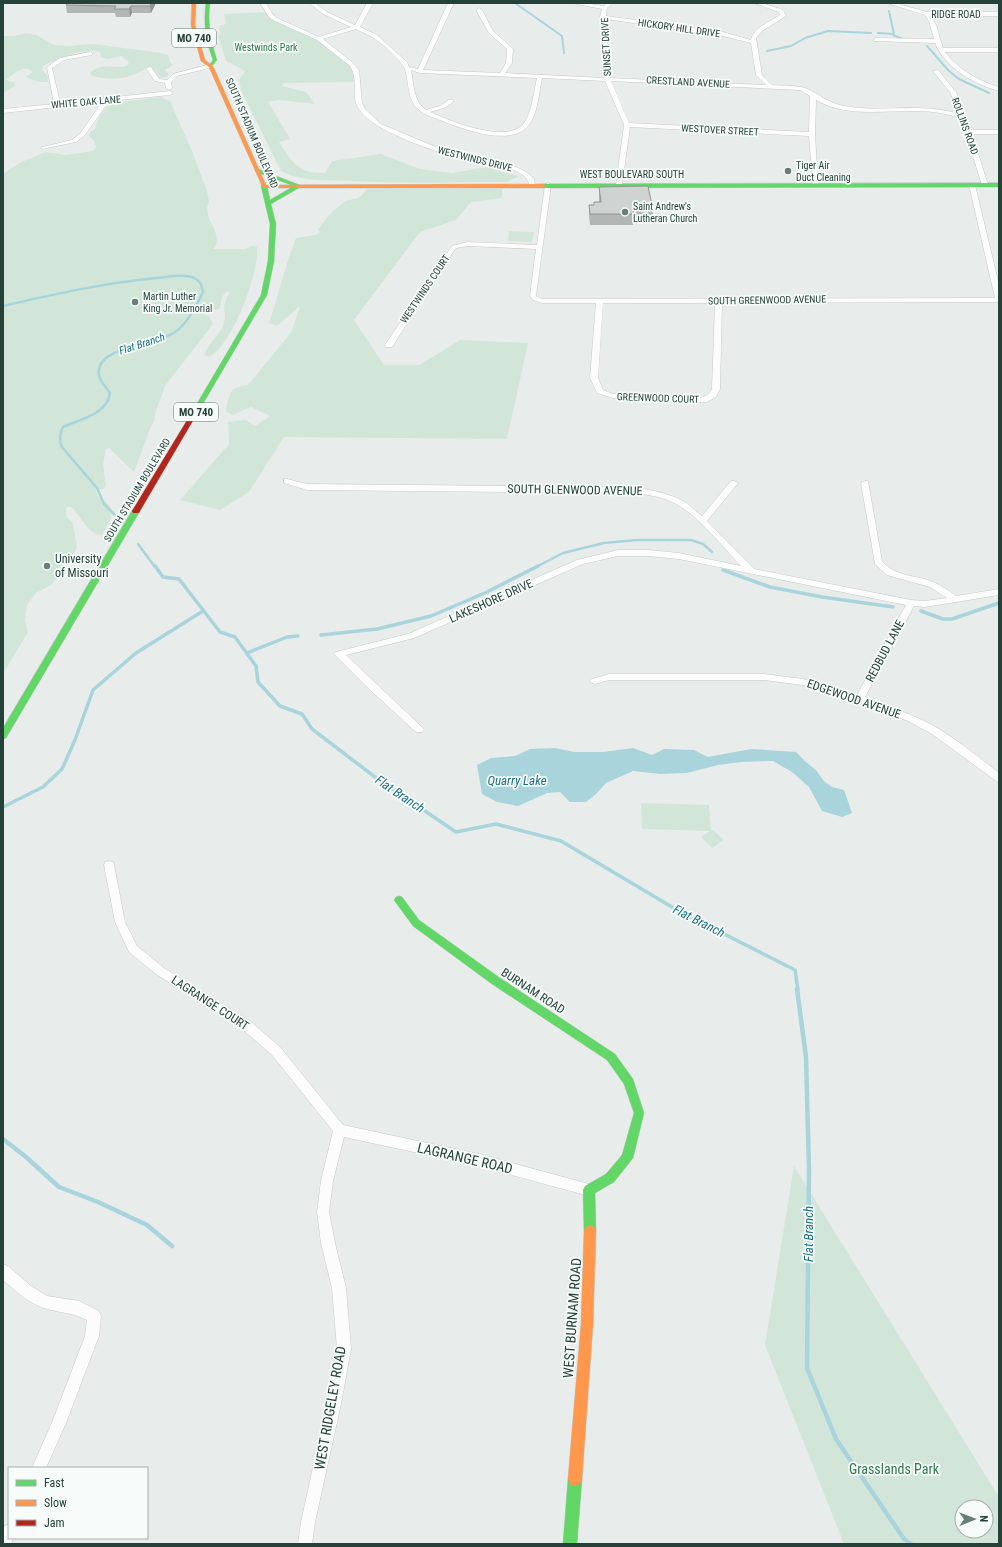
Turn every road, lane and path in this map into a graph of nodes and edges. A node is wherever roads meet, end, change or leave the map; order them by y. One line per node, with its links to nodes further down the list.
1 (194, 3): 26 (main road, SOUTH STADIUM BOULEVARD / MO 740)
2 (208, 3): 26 (main road, MO 740)
3 (263, 3): 17 (street)
4 (312, 3): 16 (street)
5 (370, 3): 16 (street)
6 (451, 3): 29 (street)
7 (575, 3): 11 (street)
8 (610, 3): 11 (street, SUNSET DRIVE)
9 (757, 3): 20 (street)
10 (890, 3): 13 (street, RIDGE ROAD)
11 (605, 8): 15 (street, SUNSET DRIVE)
12 (479, 10): 31 (street)
13 (927, 14): 14 (street, RIDGE ROAD); 19 (street)
14 (999, 14)
15 (604, 17): 20 (street, HICKORY HILL DRIVE); 33 (street, SUNSET DRIVE)
16 (357, 27): 17 (street); 28 (street)
17 (319, 39): 25 (street)
18 (876, 40): 19 (street)
19 (937, 41): 21 (street)
20 (754, 42): 35 (street)
21 (942, 50): 22 (street); 36 (street)
22 (999, 50)
23 (90, 54): 40 (street)
24 (341, 64): 25 (street)
25 (352, 64): 51 (street, WESTWINDS DRIVE)
26 (211, 66): 34 (street); 49 (main road, SOUTH STADIUM BOULEVARD / MO 740)
27 (149, 68): 34 (street)
28 (408, 68): 29 (street, CRESTLAND AVENUE); 42 (street)
29 (420, 70): 31 (street, CRESTLAND AVENUE)
30 (936, 71): 43 (street, ROLLINS ROAD)
31 (502, 74): 32 (street, CRESTLAND AVENUE)
32 (540, 76): 33 (street, CRESTLAND AVENUE); 42 (street)
33 (607, 79): 35 (street, CRESTLAND AVENUE); 44 (street, SUNSET DRIVE)
34 (168, 82): 38 (street, WHITE OAK LANE)
35 (770, 86): 37 (street, CRESTLAND AVENUE)
36 (999, 88)
37 (813, 95): 43 (street, CRESTLAND AVENUE); 47 (street)
38 (106, 101): 40 (street, WHITE OAK LANE); 48 (street)
39 (451, 101): 42 (street)
40 (57, 104): 41 (street, WHITE OAK LANE)
41 (3, 111)
42 (425, 112)
43 (963, 117): 45 (street, ROLLINS ROAD)
44 (627, 126): 47 (street, WESTOVER STREET); 53 (street)
45 (969, 132): 46 (street); 55 (street, ROLLINS ROAD)
46 (999, 132)
47 (812, 134): 50 (street)
48 (44, 148)
49 (258, 172): 57 (main road); 58 (main road, SOUTH STADIUM BOULEVARD / MO 740)
50 (816, 184): 53 (main road, WEST BOULEVARD SOUTH); 54 (main road, WEST BOULEVARD SOUTH)
51 (532, 185): 52 (main road, WEST BOULEVARD SOUTH); 57 (main road, WEST BOULEVARD SOUTH)
52 (548, 185): 53 (main road, WEST BOULEVARD SOUTH); 60 (street)
53 (619, 185)
54 (972, 185): 55 (main road, WEST BOULEVARD SOUTH); 61 (street)
55 (985, 185): 56 (main road, WEST BOULEVARD SOUTH)
56 (999, 185)
57 (300, 186): 58 (main road, WEST BOULEVARD SOUTH); 59 (main road)
58 (265, 187): 59 (main road, SOUTH STADIUM BOULEVARD / MO 740)
59 (268, 203): 76 (main road, SOUTH STADIUM BOULEVARD / MO 740)
60 (540, 247): 62 (street, SOUTH GREENWOOD AVENUE); 64 (street, WESTWINDS COURT)
61 (999, 300): 63 (street, SOUTH GREENWOOD AVENUE)
62 (600, 301): 63 (street, SOUTH GREENWOOD AVENUE); 63 (street, GREENWOOD COURT)
63 (719, 301)
64 (389, 345)
65 (287, 481): 68 (street, SOUTH GLENWOOD AVENUE)
66 (734, 483): 68 (street)
67 (865, 483): 71 (street)
68 (702, 521): 69 (street, SOUTH GLENWOOD AVENUE)
69 (751, 571): 72 (street); 75 (street, LAKESHORE DRIVE)
70 (999, 592): 71 (street)
71 (954, 598): 72 (street)
72 (911, 603): 74 (street, REDBUD LANE)
73 (595, 681): 74 (street, EDGEWOOD AVENUE)
74 (859, 699): 77 (street, EDGEWOOD AVENUE)
75 (419, 729)
76 (3, 736)
77 (999, 779)
78 (109, 865): 80 (street, LAGRANGE COURT)
79 (399, 900): 81 (main road, BURNAM ROAD)
80 (339, 1130): 81 (street, LAGRANGE ROAD); 86 (street, WEST RIDGELEY ROAD)
81 (590, 1190): 87 (main road, WEST BURNAM ROAD)
82 (3, 1271): 83 (street)
83 (39, 1467)
84 (8, 1533): 85 (street)
85 (3, 1544)
86 (305, 1544)
87 (570, 1544)

